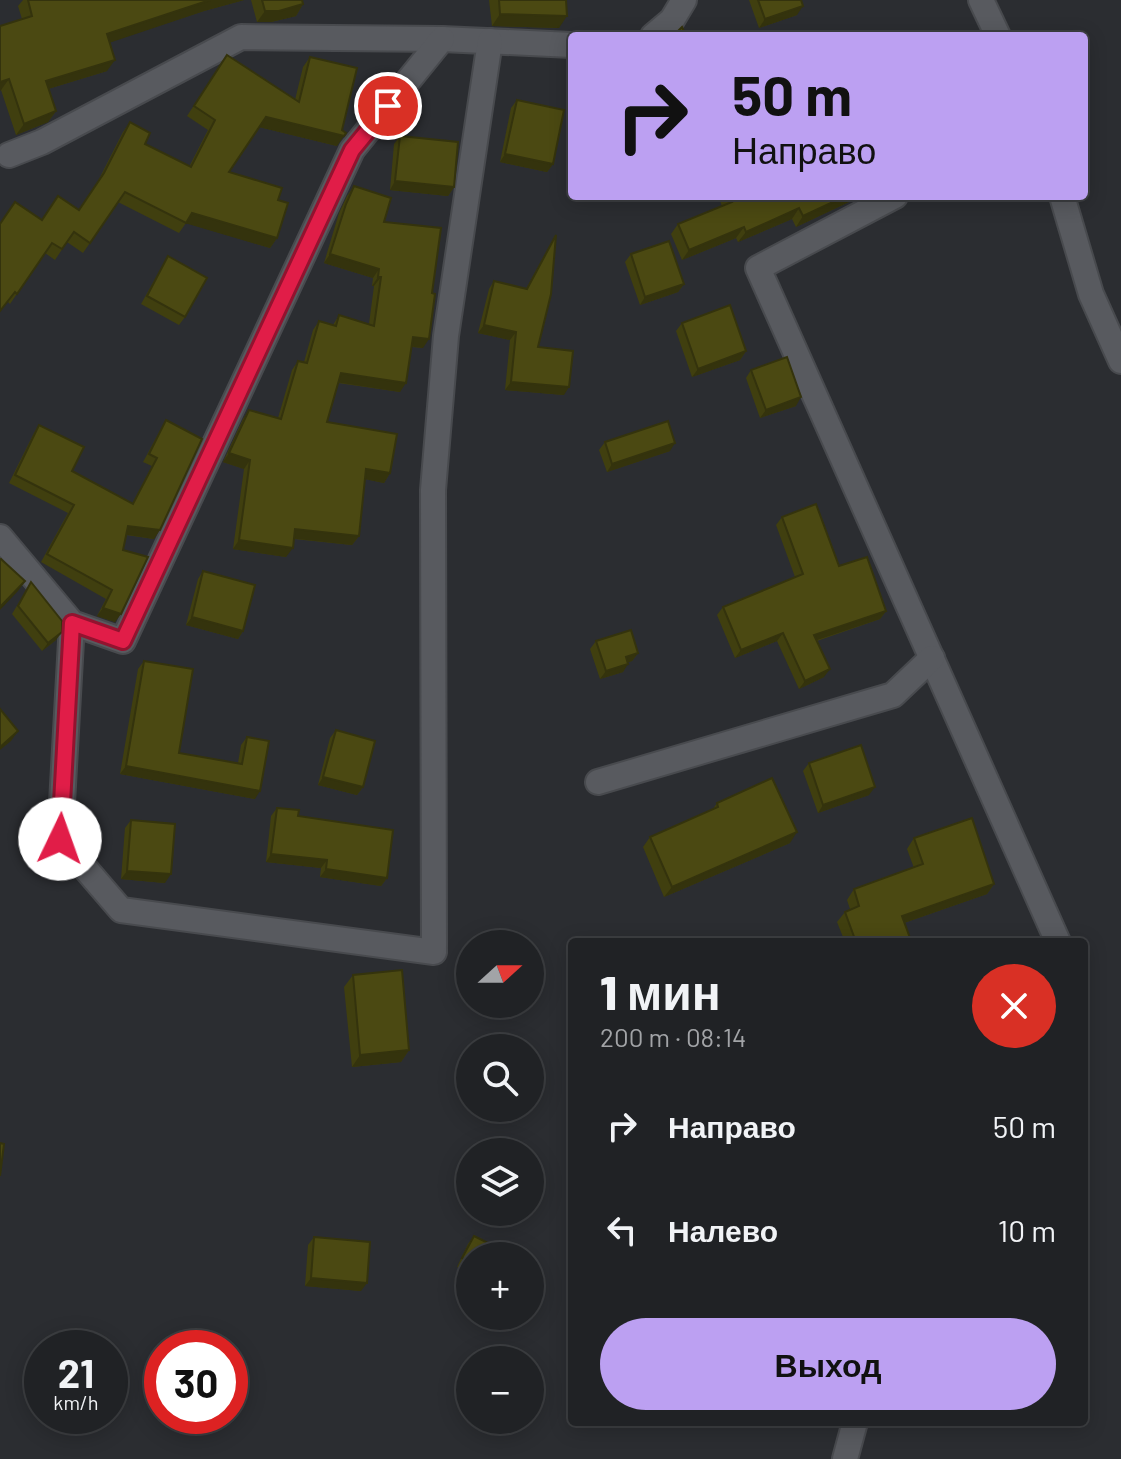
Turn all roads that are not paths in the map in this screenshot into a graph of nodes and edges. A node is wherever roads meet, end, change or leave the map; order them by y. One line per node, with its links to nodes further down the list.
1 (684, 0): 3 (street)
2 (981, 0): 4 (street)
3 (658, 32)
4 (996, 32)
5 (442, 39): 6 (street); 8 (street); 13 (street)
6 (490, 41): 7 (street); 13 (street)
7 (568, 45)
8 (9, 155)
9 (887, 200): 14 (street)
10 (1063, 200): 11 (street)
11 (1121, 361)
12 (0, 537): 13 (street)
13 (72, 623)
14 (932, 658): 15 (street); 16 (street)
15 (598, 782)
16 (1056, 938)
17 (854, 1426): 18 (street)
18 (845, 1459)

